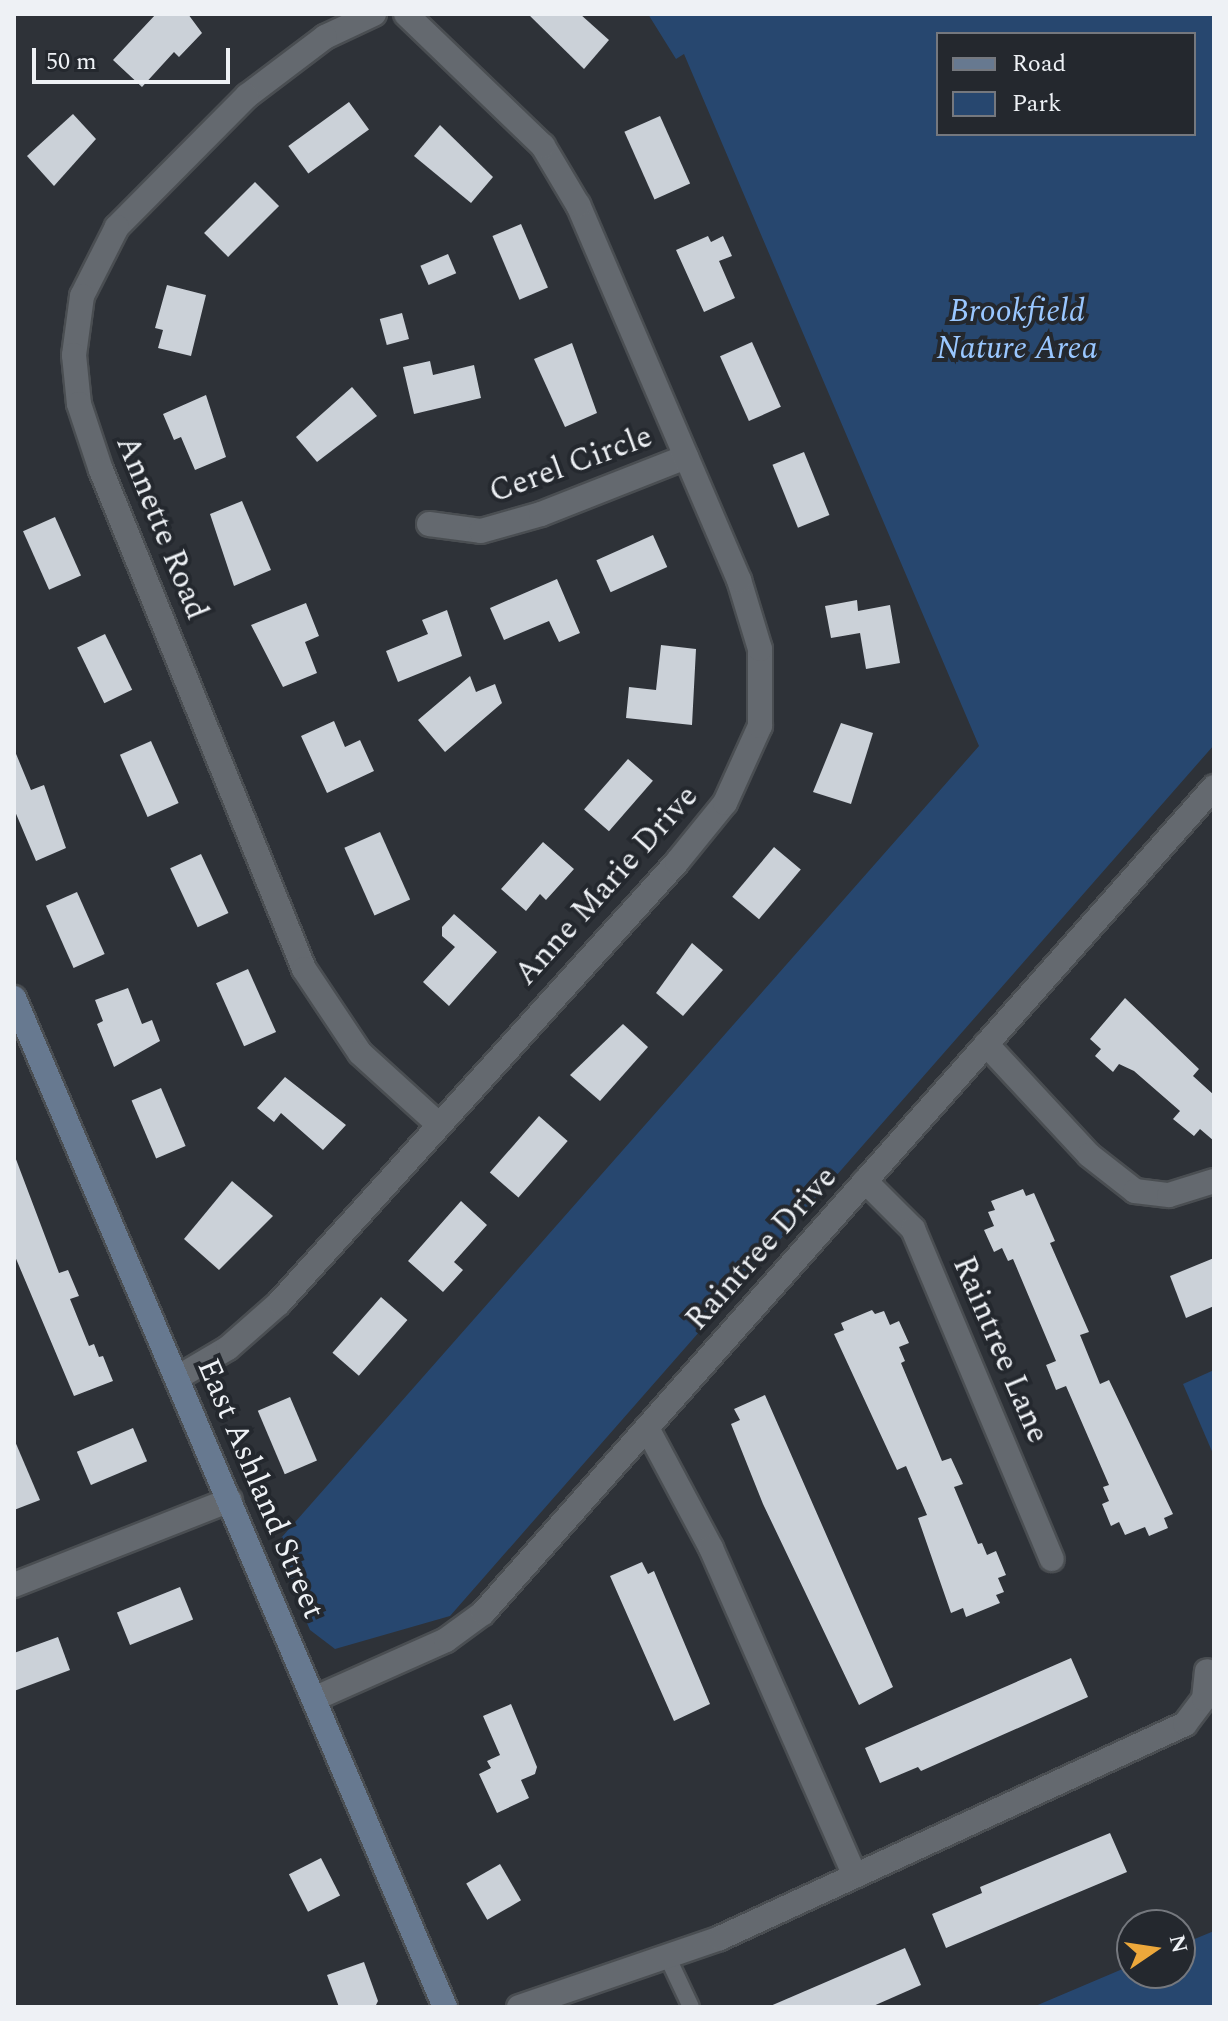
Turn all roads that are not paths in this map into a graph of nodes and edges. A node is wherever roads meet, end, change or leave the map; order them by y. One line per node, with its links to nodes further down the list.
1 (374, 14): 8 (street, Annette Road)
2 (406, 14): 3 (street, Anne Marie Drive)
3 (686, 457): 4 (street, Cerel Circle); 8 (street, Anne Marie Drive)
4 (429, 524)
5 (1214, 787): 7 (street, Raintree Drive)
6 (14, 998): 11 (main road, East Ashland Street)
7 (986, 1044): 9 (street, Raintree Drive); 10 (street)
8 (438, 1124): 11 (street, Anne Marie Drive)
9 (865, 1181): 12 (street, Raintree Drive); 14 (street, Raintree Lane)
10 (1214, 1181)
11 (177, 1378): 13 (main road, East Ashland Street)
12 (647, 1428): 17 (street, Raintree Drive); 18 (street)
13 (230, 1500): 15 (street); 17 (main road, East Ashland Street)
14 (1052, 1559)
15 (14, 1585)
16 (1207, 1671): 18 (street)
17 (316, 1698): 20 (main road, East Ashland Street)
18 (855, 1876): 19 (street)
19 (667, 1956): 21 (street); 22 (lane)
20 (445, 2007)
21 (519, 2007)
22 (691, 2007)

